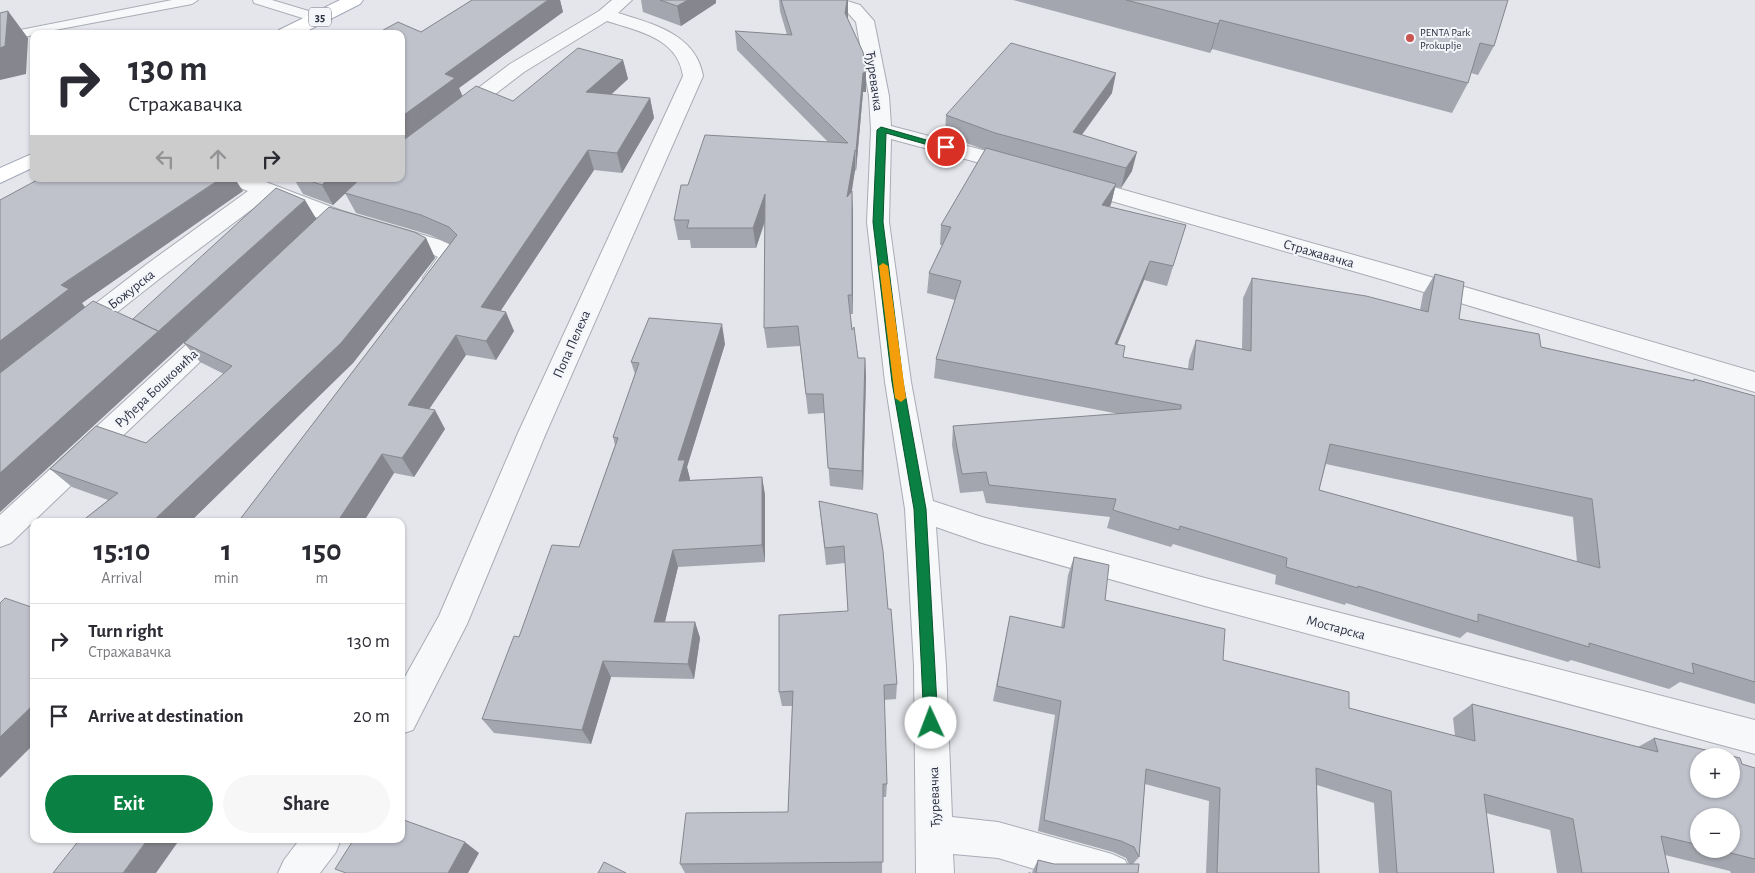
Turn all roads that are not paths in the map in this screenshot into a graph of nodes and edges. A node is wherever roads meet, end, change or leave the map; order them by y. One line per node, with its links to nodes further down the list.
1 (192, 0): 7 (lane)
2 (260, 0): 6 (lane)
3 (354, 0): 6 (main road, 35)
4 (826, 0): 11 (street, Ђуревачка)
5 (614, 7): 12 (street); 26 (street, Попа Пелеха)
6 (317, 18): 8 (main road, 35)
7 (40, 30)
8 (294, 30)
9 (30, 32): 10 (lane)
10 (0, 38)
11 (881, 130): 23 (street, Стражавачка); 24 (street, Ђуревачка)
12 (405, 153)
13 (30, 161): 14 (main road)
14 (0, 176)
15 (245, 182): 16 (street)
16 (264, 190): 18 (street); 22 (street, Божурска)
17 (355, 198): 18 (street)
18 (334, 216): 19 (street); 20 (street)
19 (314, 237)
20 (419, 297)
21 (236, 312): 25 (street, Руђера Бошковића)
22 (62, 343)
23 (1755, 382)
24 (920, 509): 27 (street, Мостарска); 28 (street, Ђуревачка)
25 (0, 534)
26 (405, 710)
27 (1755, 737)
28 (935, 834): 31 (street, Ђуревачка); 32 (street)
29 (320, 843): 30 (street)
30 (297, 873)
31 (935, 873)
32 (1112, 873)

